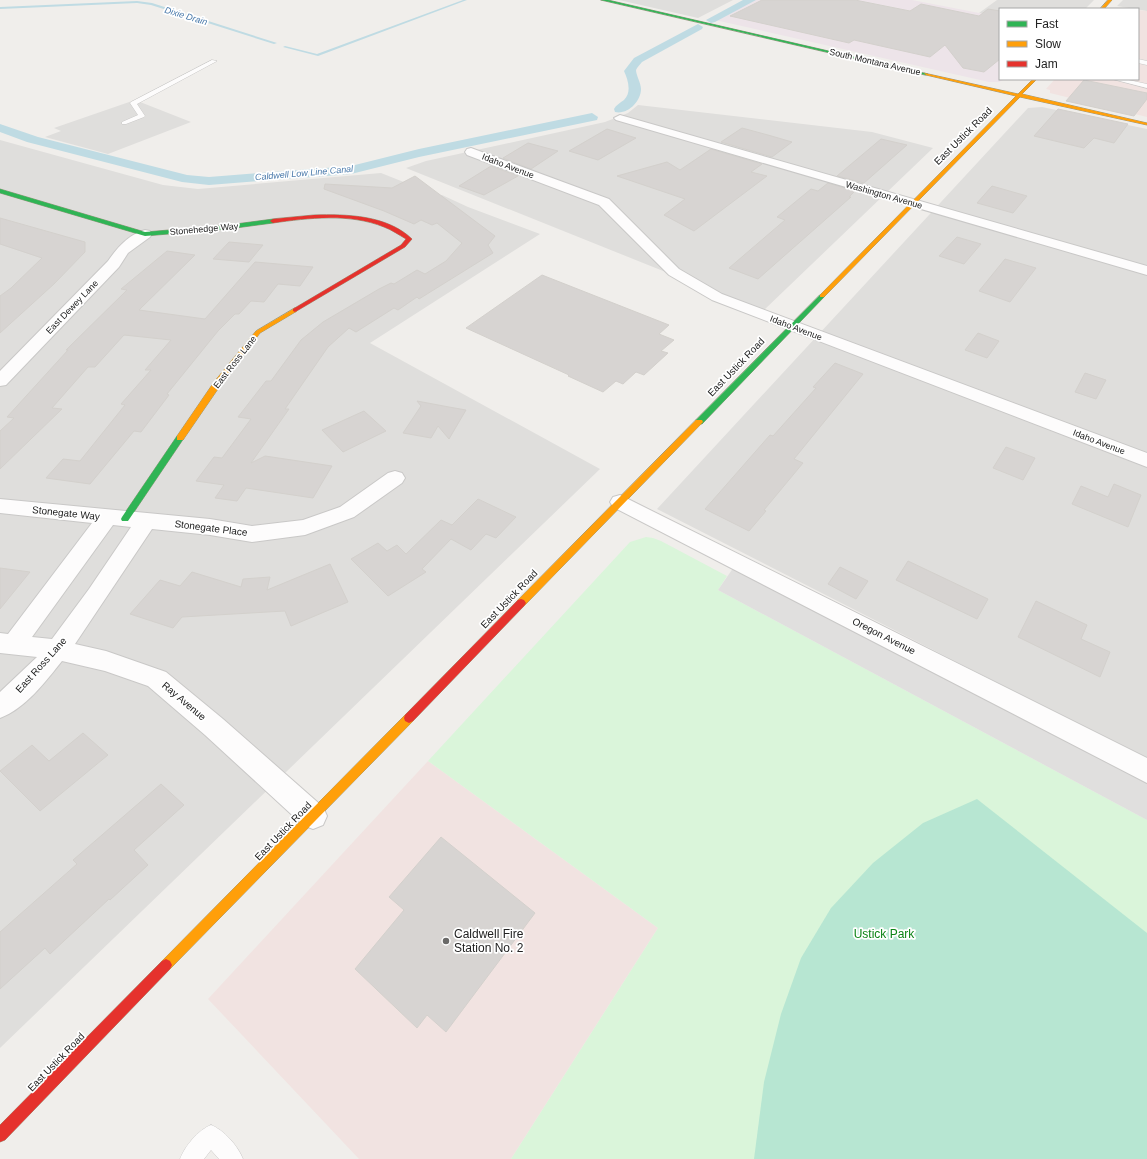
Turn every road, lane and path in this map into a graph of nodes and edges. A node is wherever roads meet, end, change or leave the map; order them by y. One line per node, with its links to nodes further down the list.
1 (603, 0): 8 (street, South Montana Avenue)
2 (1110, 0): 3 (street)
3 (1103, 8)
4 (214, 61): 10 (lane)
5 (1034, 80): 8 (street, East Ustick Road)
6 (1120, 80): 7 (lane)
7 (1147, 86)
8 (1020, 95): 11 (street, South Montana Avenue); 14 (street, East Ustick Road)
9 (620, 118): 14 (street, Washington Avenue)
10 (124, 124)
11 (1147, 124)
12 (471, 152): 18 (street, Idaho Avenue)
13 (0, 191): 15 (street, Stonehedge Way)
14 (912, 203): 17 (street, Washington Avenue); 18 (street, East Ustick Road)
15 (145, 234): 16 (street, Stonehedge Way); 19 (street, East Dewey Lane)
16 (409, 239): 24 (street, East Ross Lane)
17 (1147, 271)
18 (791, 326): 20 (street, Idaho Avenue); 22 (street, East Ustick Road)
19 (0, 381)
20 (1147, 460)
21 (395, 478): 24 (street, Stonegate Place)
22 (620, 502): 28 (street, Oregon Avenue); 29 (street, East Ustick Road)
23 (0, 506): 24 (street, Stonegate Way)
24 (128, 519): 25 (street, East Ross Lane); 26 (street, East Ross Lane)
25 (6, 644): 26 (street, Ray Avenue)
26 (58, 650): 27 (street, East Ross Lane); 29 (street, Ray Avenue)
27 (0, 707)
28 (1147, 771)
29 (313, 816): 30 (street, East Ustick Road)
30 (0, 1135)
31 (190, 1159): 32 (lane)
32 (232, 1159)

